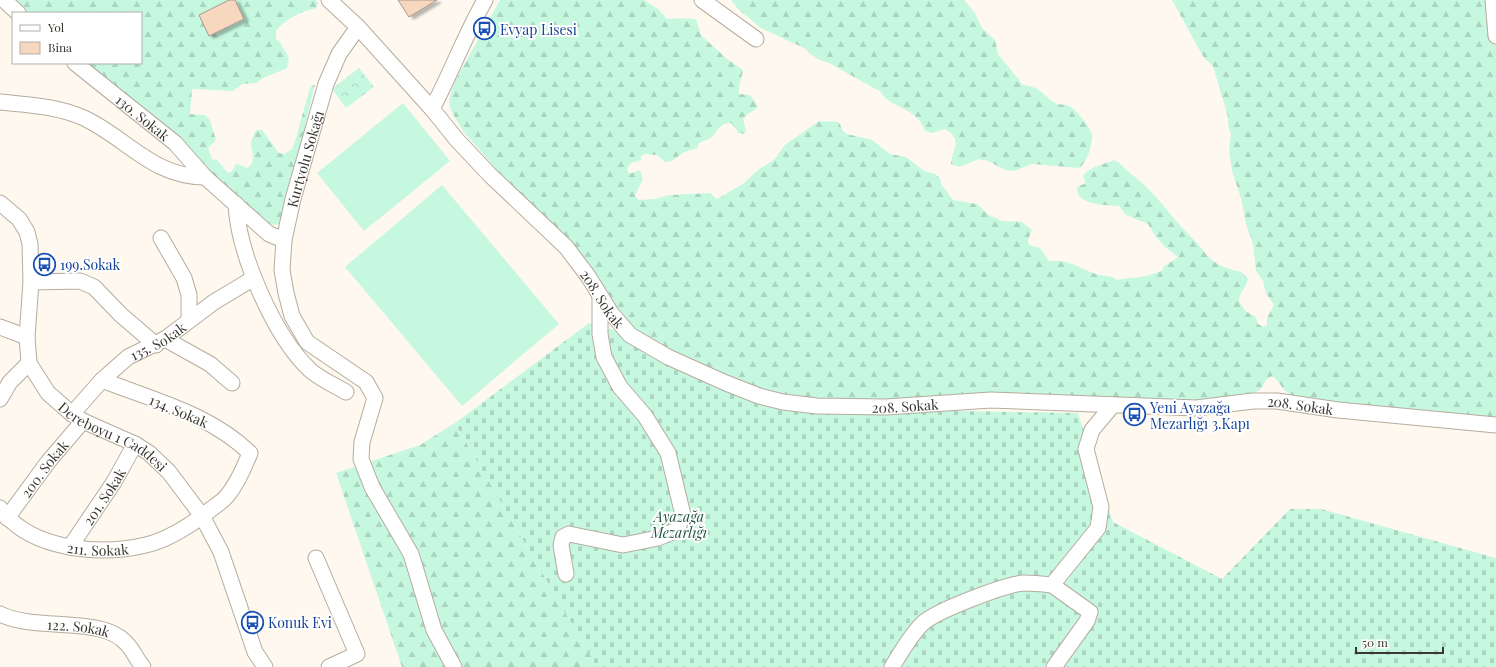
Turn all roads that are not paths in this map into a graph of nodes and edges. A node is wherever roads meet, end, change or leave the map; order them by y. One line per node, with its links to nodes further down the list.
1 (4, 0): 6 (street)
2 (329, 0): 7 (street, 208. Sokak)
3 (485, 0): 12 (street)
4 (702, 0): 9 (street)
5 (1493, 0): 8 (street)
6 (17, 12)
7 (358, 27): 12 (street, 208. Sokak); 17 (street, Kurtyolu Sokağı)
8 (1496, 36)
9 (756, 39)
10 (76, 64): 13 (street, 130. Sokak)
11 (0, 102): 13 (street)
12 (432, 109): 20 (street, 208. Sokak)
13 (205, 177): 15 (street)
14 (0, 203): 19 (street, Dereboyu 1 Caddesi)
15 (236, 204): 17 (street); 18 (street)
16 (161, 238): 21 (street)
17 (284, 240): 45 (street, Kurtyolu Sokağı)
18 (254, 278): 21 (street, 135. Sokak); 28 (street)
19 (31, 282): 23 (street, Dereboyu 1 Caddesi); 24 (street)
20 (600, 297): 30 (street, 208. Sokak); 39 (street)
21 (189, 319): 24 (street, 135. Sokak)
22 (0, 327): 23 (street)
23 (27, 337): 25 (street, Dereboyu 1 Caddesi)
24 (160, 342): 26 (street, 135. Sokak); 27 (street)
25 (29, 363): 29 (street); 31 (street, Dereboyu 1 Caddesi)
26 (102, 380): 31 (street, 135. Sokak); 34 (street, 134. Sokak)
27 (232, 382)
28 (346, 392)
29 (0, 399)
30 (1113, 405): 32 (street, 208. Sokak); 40 (street)
31 (78, 418): 33 (street, Dereboyu 1 Caddesi); 35 (street, 200. Sokak)
32 (1496, 425)
33 (135, 444): 36 (street, Dereboyu 1 Caddesi); 37 (street, 201. Sokak)
34 (250, 453): 36 (street, 211. Sokak)
35 (4, 513): 37 (street, 211. Sokak)
36 (202, 516): 37 (street, 211. Sokak); 43 (street, Dereboyu 1 Caddesi)
37 (70, 547)
38 (316, 558): 44 (street)
39 (566, 574)
40 (1052, 585): 46 (street); 47 (street)
41 (0, 614): 42 (street, 122. Sokak)
42 (135, 664)
43 (265, 667)
44 (329, 667)
45 (454, 667)
46 (892, 667)
47 (1054, 667)

